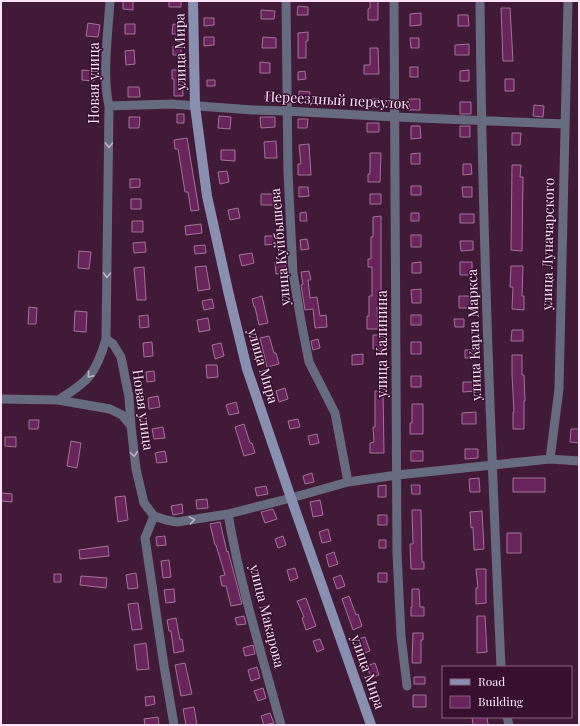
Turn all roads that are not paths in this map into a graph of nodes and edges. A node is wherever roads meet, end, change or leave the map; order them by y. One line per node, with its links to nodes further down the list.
1 (110, 1): 7 (street, Новая улица)
2 (193, 1): 8 (street, улица Мира)
3 (286, 1): 9 (street, улица Куйбышева)
4 (394, 1): 10 (street, улица Калинина)
5 (480, 1): 11 (street, улица Карла Маркса)
6 (568, 1): 12 (street, улица Луначарского)
7 (109, 106): 8 (street, Переездный переулок); 13 (street, Новая улица, one-way to 13)
8 (195, 106): 9 (street, Переездный переулок); 22 (street, улица Мира)
9 (286, 111): 10 (street, Переездный переулок); 21 (street, улица Куйбышева)
10 (395, 117): 11 (street, Переездный переулок); 20 (street, улица Калинина)
11 (481, 120): 12 (street, Переездный переулок); 19 (street, улица Карла Маркса)
12 (565, 124): 17 (street, улица Луначарского)
13 (106, 339): 15 (street, one-way to 15); 16 (street, Новая улица)
14 (1, 399): 15 (street)
15 (58, 400): 16 (street)
16 (131, 426): 24 (street, Новая улица, one-way to 24)
17 (550, 459): 18 (street); 19 (street)
18 (579, 461)
19 (492, 465): 20 (street); 25 (street, улица Карла Маркса)
20 (397, 475): 21 (street); 26 (street, улица Калинина)
21 (348, 482): 22 (street)
22 (291, 498): 23 (street); 29 (street, улица Мира)
23 (228, 514): 24 (street, one-way to 23); 28 (street, улица Макарова)
24 (154, 516): 27 (street)
25 (501, 666)
26 (407, 686)
27 (174, 725)
28 (281, 725)
29 (371, 725)

